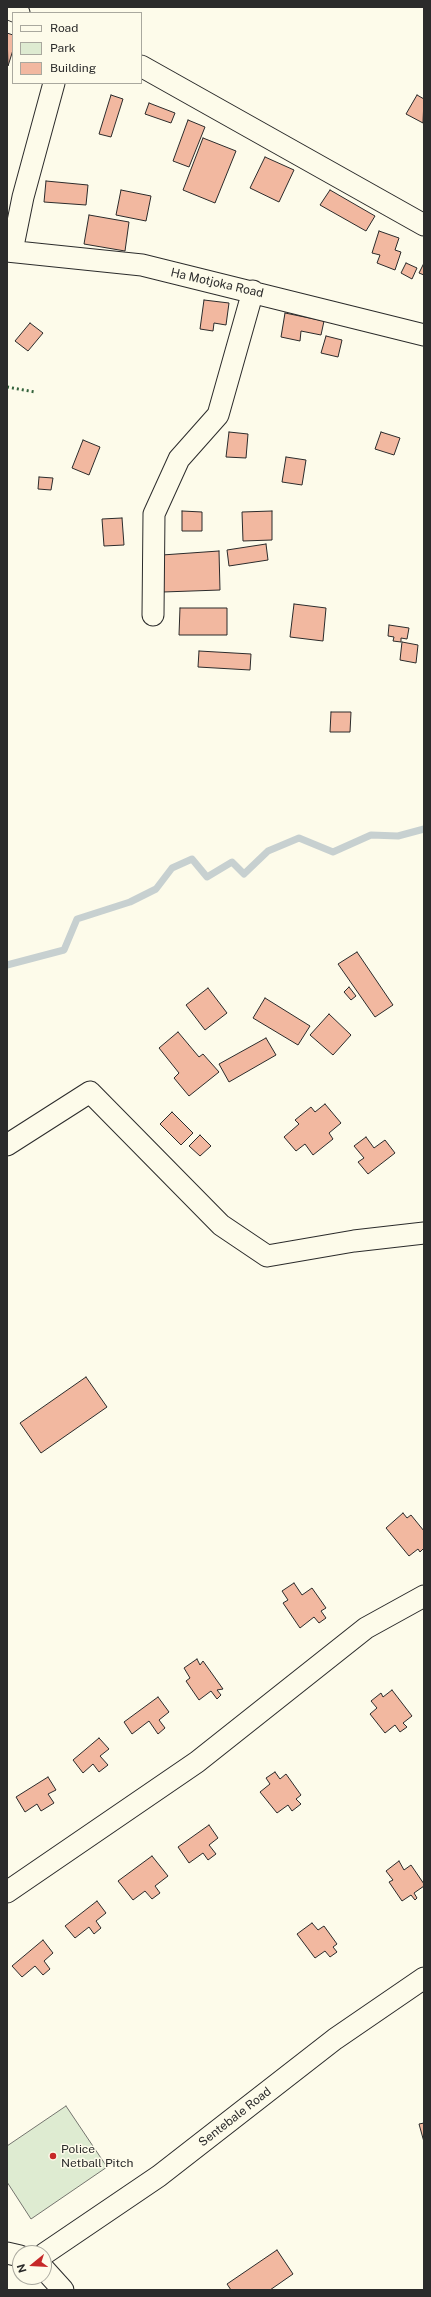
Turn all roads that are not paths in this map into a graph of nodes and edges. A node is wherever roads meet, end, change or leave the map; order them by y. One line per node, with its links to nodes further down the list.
1 (7, 8): 2 (street)
2 (17, 12)
3 (142, 67): 5 (street)
4 (54, 84): 6 (street)
5 (424, 225)
6 (10, 251): 7 (street, Ha Motjoka Road)
7 (253, 291): 8 (street, Ha Motjoka Road); 9 (street)
8 (424, 335)
9 (153, 615)
10 (7, 1145): 11 (street)
11 (424, 1233)
12 (424, 1596): 13 (street)
13 (7, 1892)
14 (424, 1978): 15 (street, Sentebale Road)
15 (52, 2249)
16 (52, 2278): 17 (street)
17 (63, 2290)

